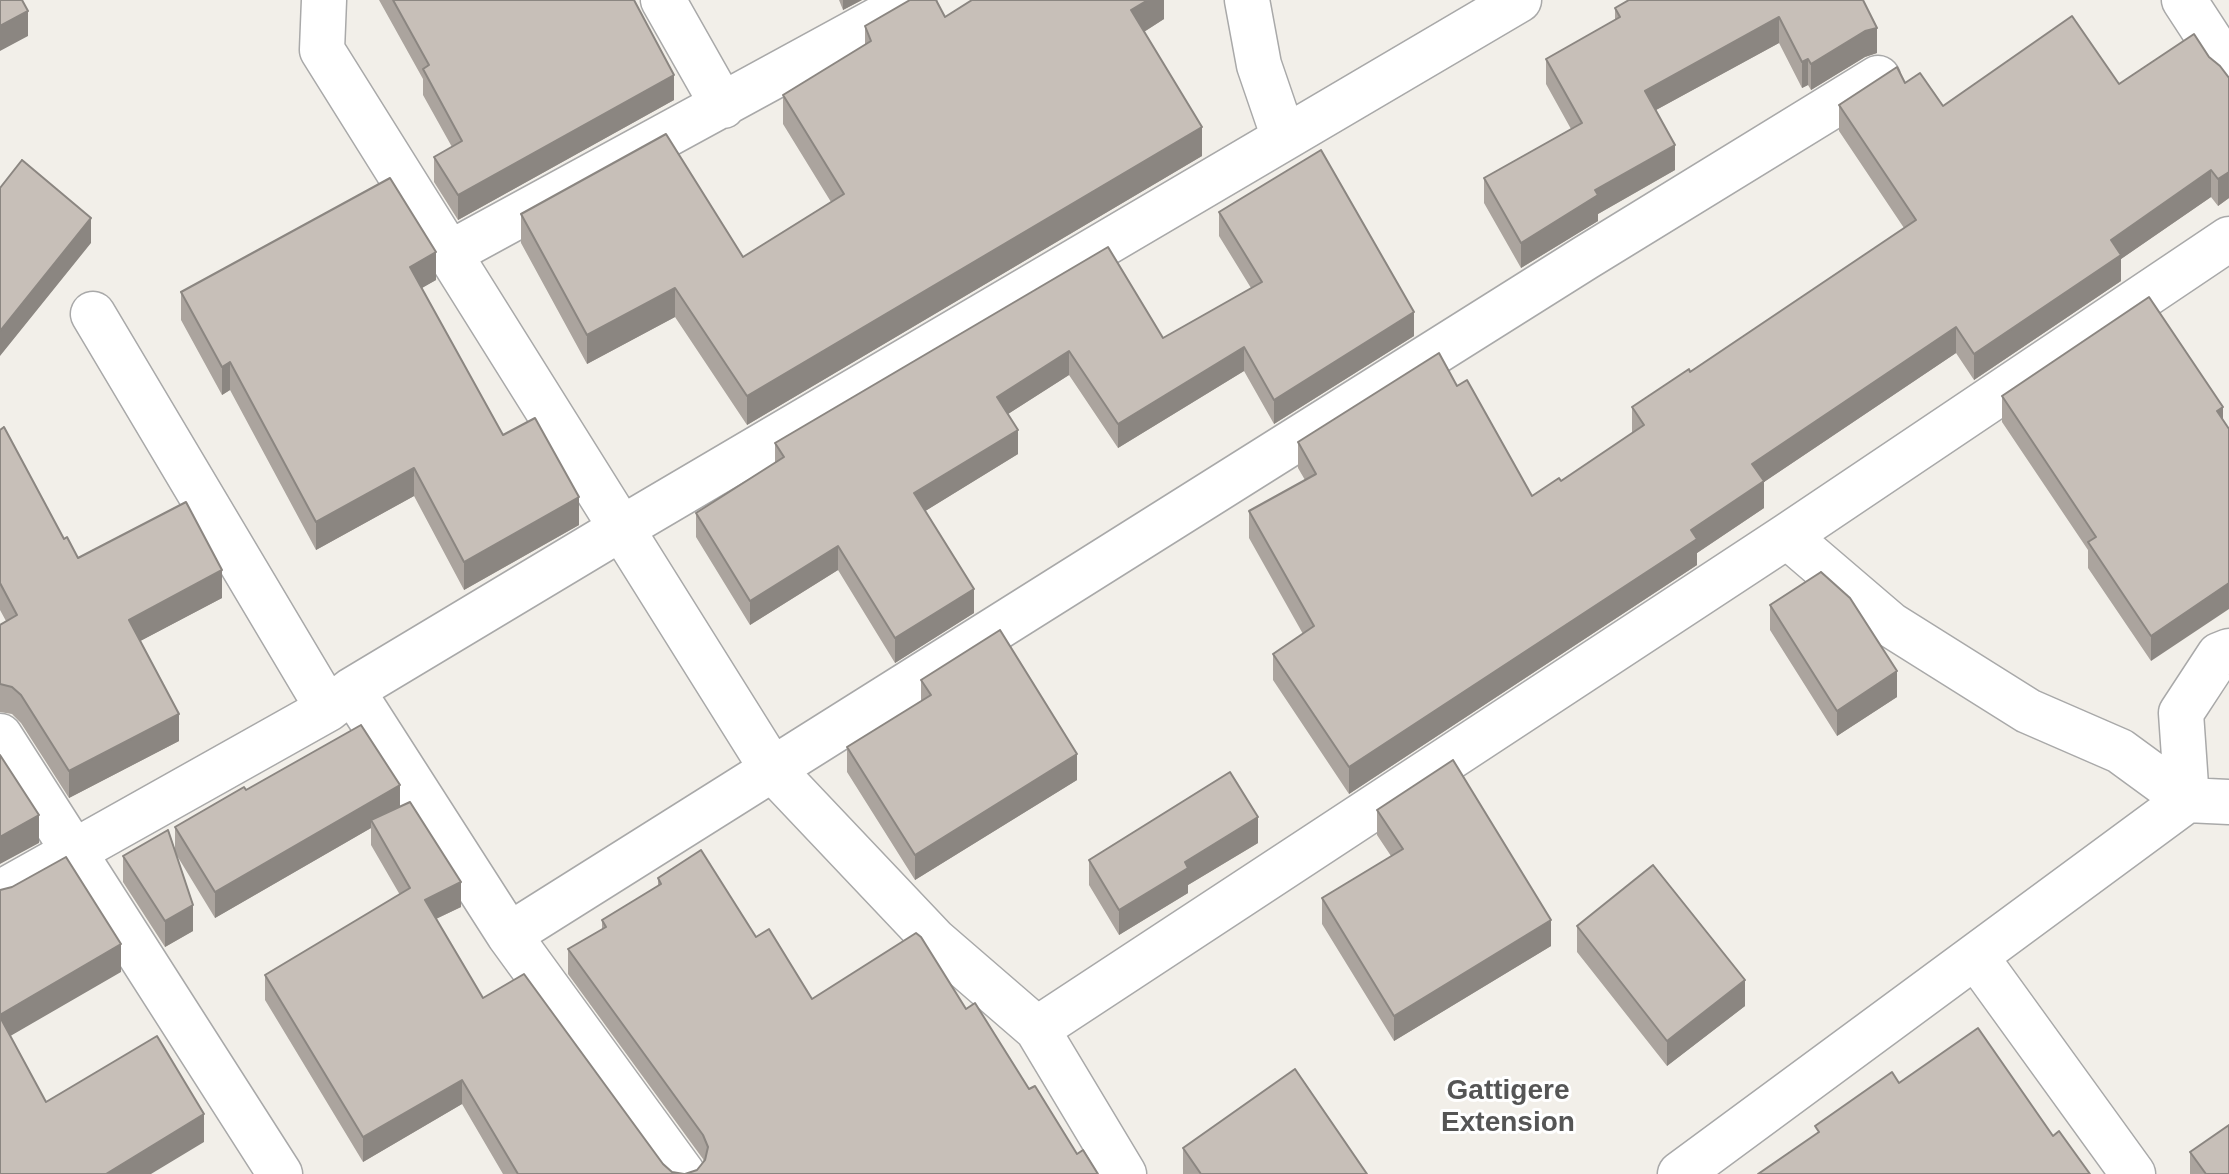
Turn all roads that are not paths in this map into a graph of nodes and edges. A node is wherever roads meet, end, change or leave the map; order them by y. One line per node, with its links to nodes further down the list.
1 (324, 0): 12 (street)
2 (663, 0): 9 (street)
3 (914, 0): 9 (street)
4 (1247, 0): 10 (street)
5 (1519, 0): 10 (street)
6 (2204, 8): 7 (street)
7 (2229, 69)
8 (1878, 78): 19 (street)
9 (723, 106): 12 (street)
10 (1284, 138): 14 (street)
11 (2229, 239): 15 (street)
12 (450, 253): 14 (street)
13 (93, 314): 17 (street)
14 (622, 528): 17 (street); 19 (street)
15 (1787, 536): 20 (street); 25 (street)
16 (2229, 651): 20 (street)
17 (340, 699): 21 (street); 23 (street)
18 (0, 736): 21 (street)
19 (772, 769): 23 (street); 25 (street)
20 (2208, 801): 24 (street)
21 (73, 850): 22 (street); 26 (street)
22 (0, 893)
23 (509, 935): 27 (street)
24 (1976, 957): 29 (street); 30 (street)
25 (1037, 1029): 28 (street)
26 (280, 1174)
27 (683, 1174)
28 (1124, 1174)
29 (1680, 1174)
30 (2133, 1174)

